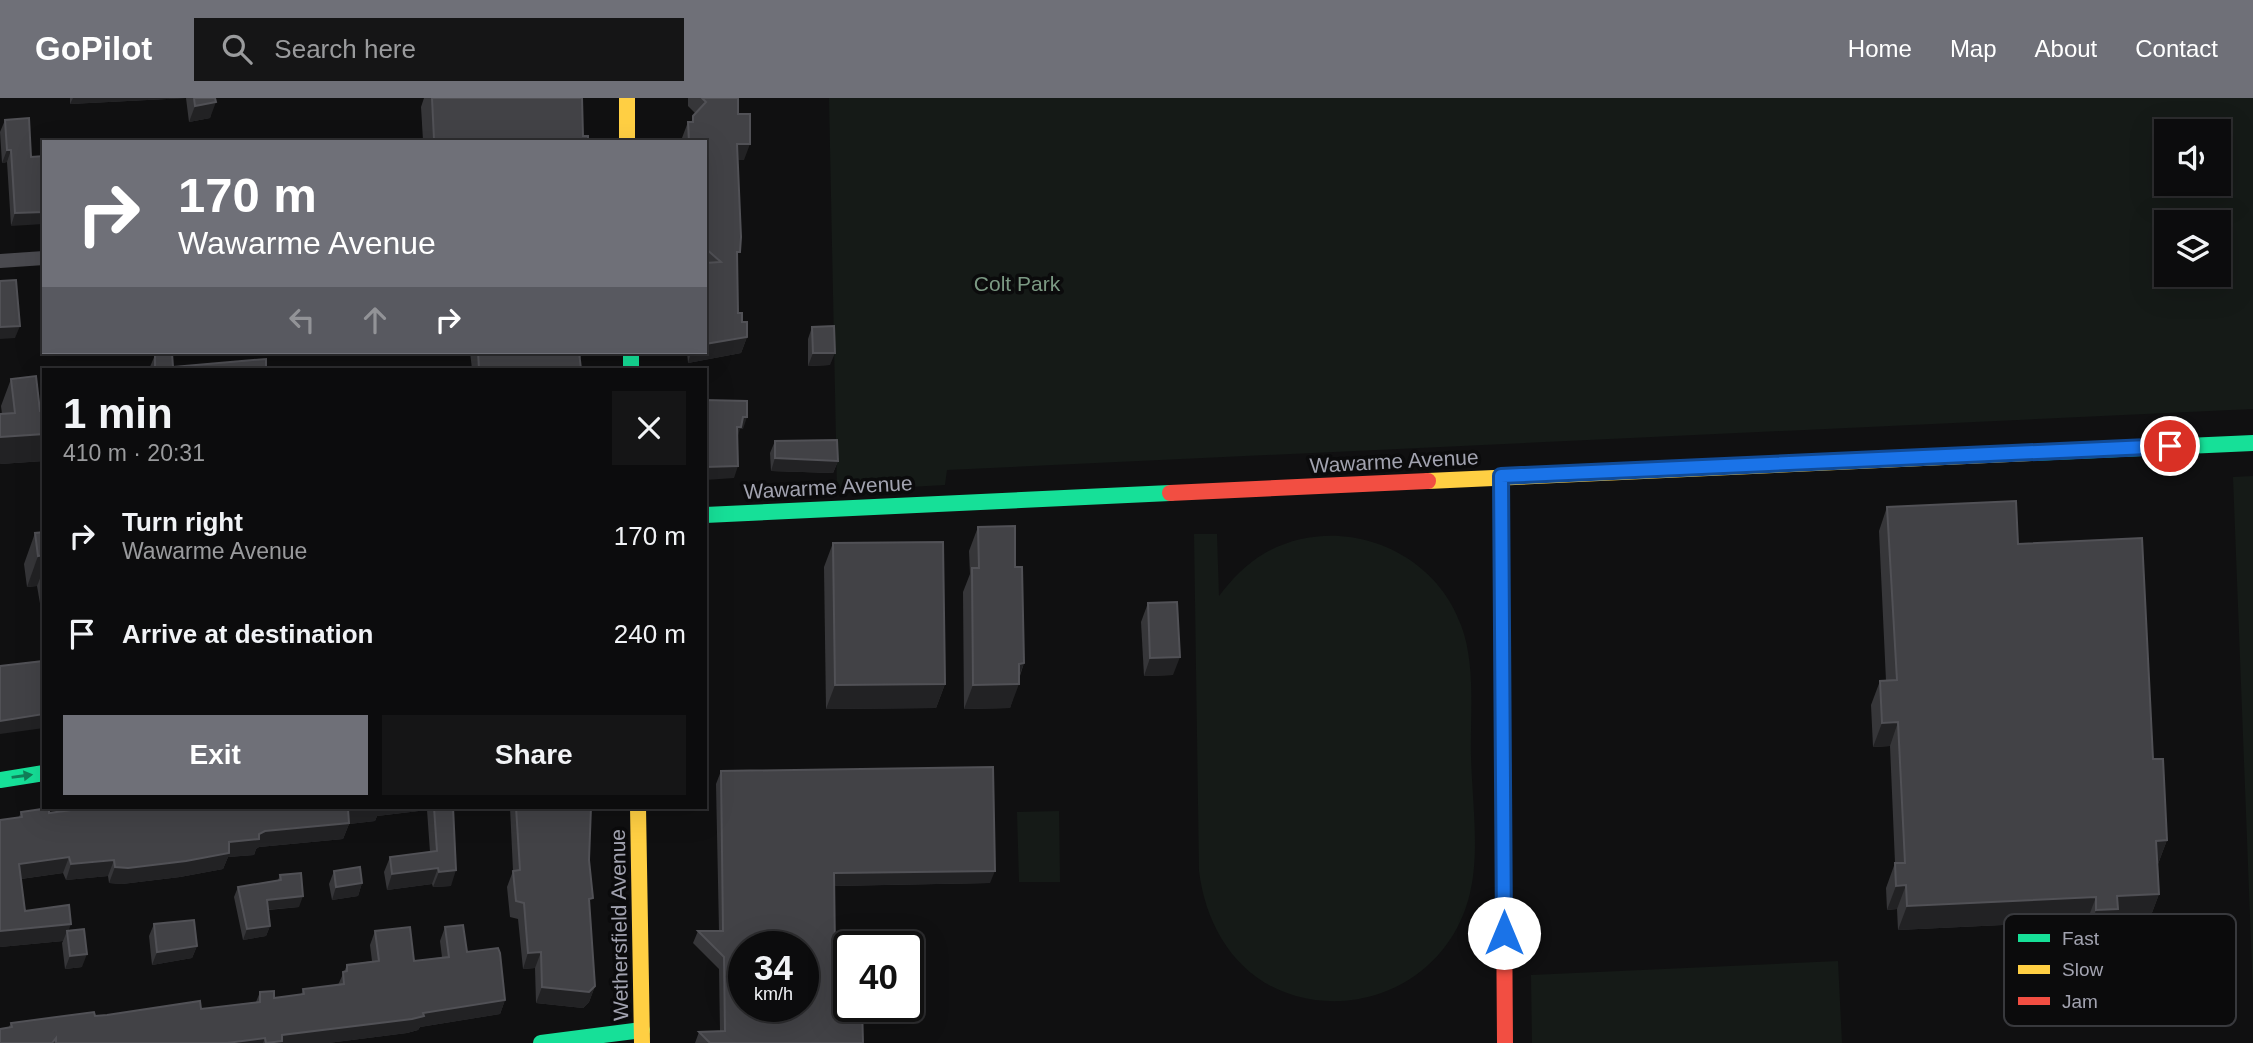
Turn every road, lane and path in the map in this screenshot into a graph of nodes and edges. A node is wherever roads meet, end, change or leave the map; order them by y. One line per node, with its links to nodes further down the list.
1 (627, 98): 2 (street)
2 (627, 140)
3 (42, 258): 4 (street)
4 (0, 261)
5 (2253, 443): 6 (street, Wawarme Avenue)
6 (1501, 476): 7 (street, Wawarme Avenue); 13 (street)
7 (707, 515)
8 (42, 773): 9 (street, one-way to 8)
9 (0, 779)
10 (638, 809): 11 (street, Wethersfield Avenue)
11 (642, 1036): 12 (street)
12 (541, 1043)
13 (1505, 1043)

